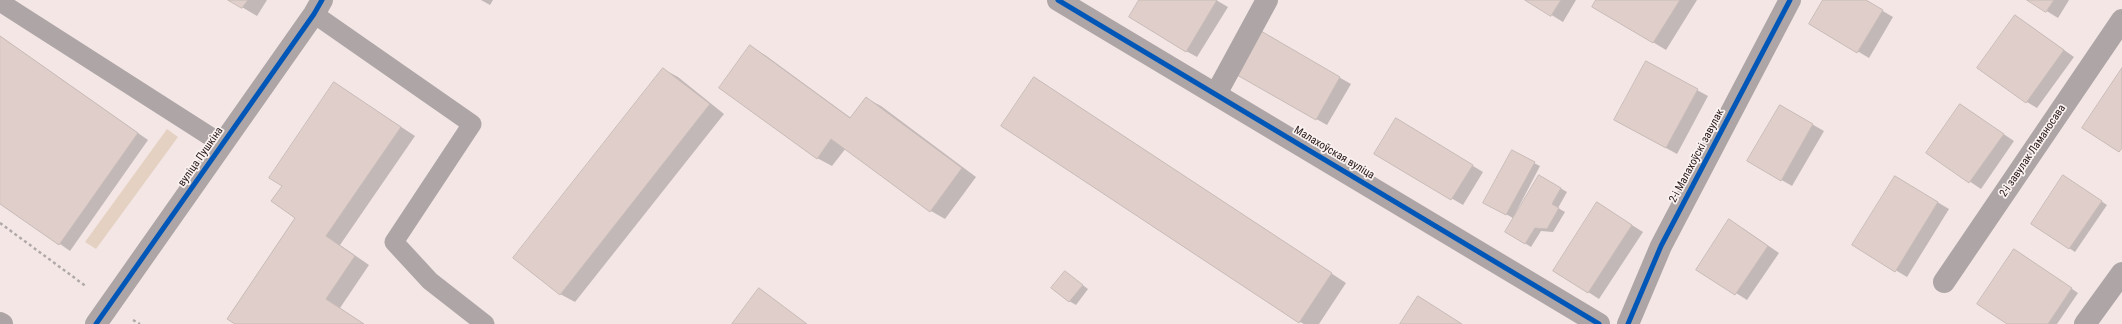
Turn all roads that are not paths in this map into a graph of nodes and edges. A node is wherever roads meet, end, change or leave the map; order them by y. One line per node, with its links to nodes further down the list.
1 (1058, 0): 7 (street, Малахоўская вуліца)
2 (1267, 0): 7 (street)
3 (1790, 0): 14 (street, 2-і Малахоўскі завулак)
4 (0, 2): 8 (lane)
5 (318, 7): 8 (street, вуліца Пушкіна); 12 (lane)
6 (2122, 20): 10 (street, 2-і завулак Ламаносава)
7 (1216, 94): 13 (street, Малахоўская вуліца)
8 (222, 144): 11 (street, вуліца Пушкіна)
9 (2122, 273): 15 (street)
10 (1944, 282)
11 (96, 324)
12 (485, 324)
13 (1599, 324)
14 (1628, 324)
15 (2085, 324)

